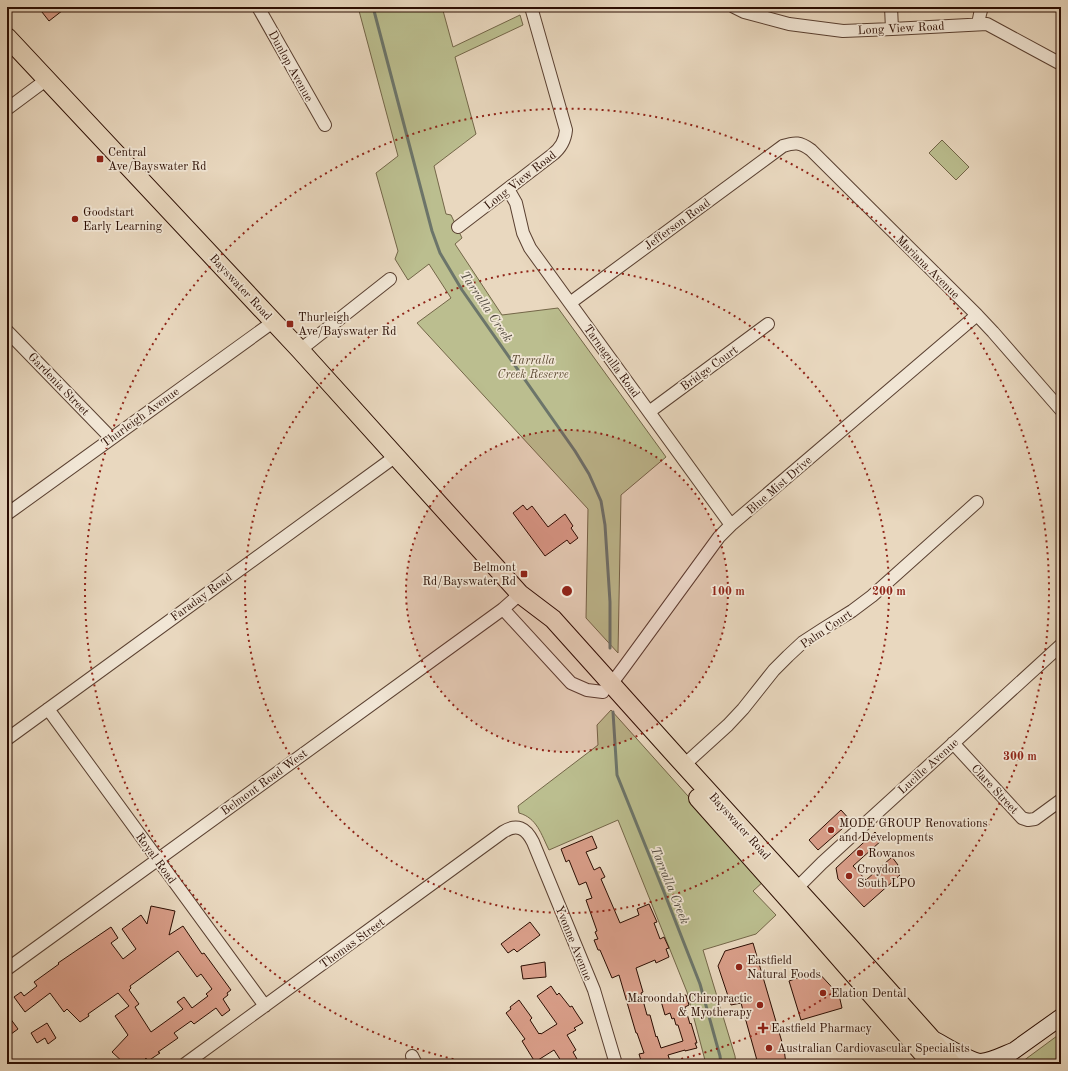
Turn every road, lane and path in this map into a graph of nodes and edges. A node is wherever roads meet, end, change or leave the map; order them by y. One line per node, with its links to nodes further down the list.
1 (258, 7): 12 (street, Dunlop Avenue)
2 (531, 7): 14 (street, Long View Road)
3 (734, 7): 7 (street, Long View Road)
4 (892, 7): 7 (street)
5 (982, 7): 6 (street)
6 (978, 24): 7 (street, Long View Road); 9 (street, Long View Road)
7 (892, 29)
8 (7, 37): 10 (main road, Bayswater Road)
9 (1061, 64)
10 (46, 80): 11 (street); 19 (main road, Bayswater Road)
11 (7, 109)
12 (324, 125)
13 (783, 146): 17 (street, Jefferson Road); 18 (street, Mariana Avenue)
14 (508, 189): 15 (street, Long View Road); 17 (street, Tarnagulla Road)
15 (458, 227)
16 (390, 279): 22 (street)
17 (570, 303): 24 (street, Tarnagulla Road)
18 (977, 315): 23 (street, Mariana Avenue); 29 (street, Blue Mist Drive)
19 (273, 322): 22 (main road, Bayswater Road); 25 (street, Thurleigh Avenue)
20 (768, 324): 24 (street, Bridge Court)
21 (7, 331): 25 (street, Gardenia Street)
22 (300, 350): 26 (main road, Bayswater Road)
23 (1061, 410)
24 (649, 412): 29 (street, Tarnagulla Road)
25 (111, 438): 28 (street, Thurleigh Avenue)
26 (396, 456): 30 (main road, Bayswater Road); 34 (street, Faraday Road)
27 (977, 502): 37 (street, Palm Court)
28 (7, 514)
29 (731, 525): 33 (street, Blue Mist Drive)
30 (520, 594): 31 (street, Belmont Road West); 33 (main road, Bayswater Road)
31 (503, 609): 33 (street); 40 (street, Belmont Road West)
32 (1061, 646): 36 (street, Lucille Avenue)
33 (607, 687): 37 (main road, Bayswater Road); 42 (main road, Bayswater Road)
34 (48, 709): 35 (street, Faraday Road); 40 (street, Royal Road)
35 (7, 739)
36 (953, 743): 38 (street, Clare Street); 41 (street, Lucille Avenue)
37 (684, 765): 41 (main road, Bayswater Road)
38 (1061, 800)
39 (520, 828): 44 (street, Thomas Street); 50 (street, Yvonne Avenue)
40 (157, 859): 43 (street, Belmont Road West); 44 (street, Royal Road)
41 (797, 889): 42 (main road); 46 (main road, Bayswater Road)
42 (795, 907): 48 (main road, Bayswater Road)
43 (7, 969)
44 (265, 1006): 49 (street, Thomas Street)
45 (1061, 1017): 47 (main road)
46 (930, 1037): 47 (main road); 51 (main road, Bayswater Road)
47 (1009, 1057): 52 (main road)
48 (929, 1062)
49 (188, 1063)
50 (616, 1064)
51 (952, 1064)
52 (996, 1064)

